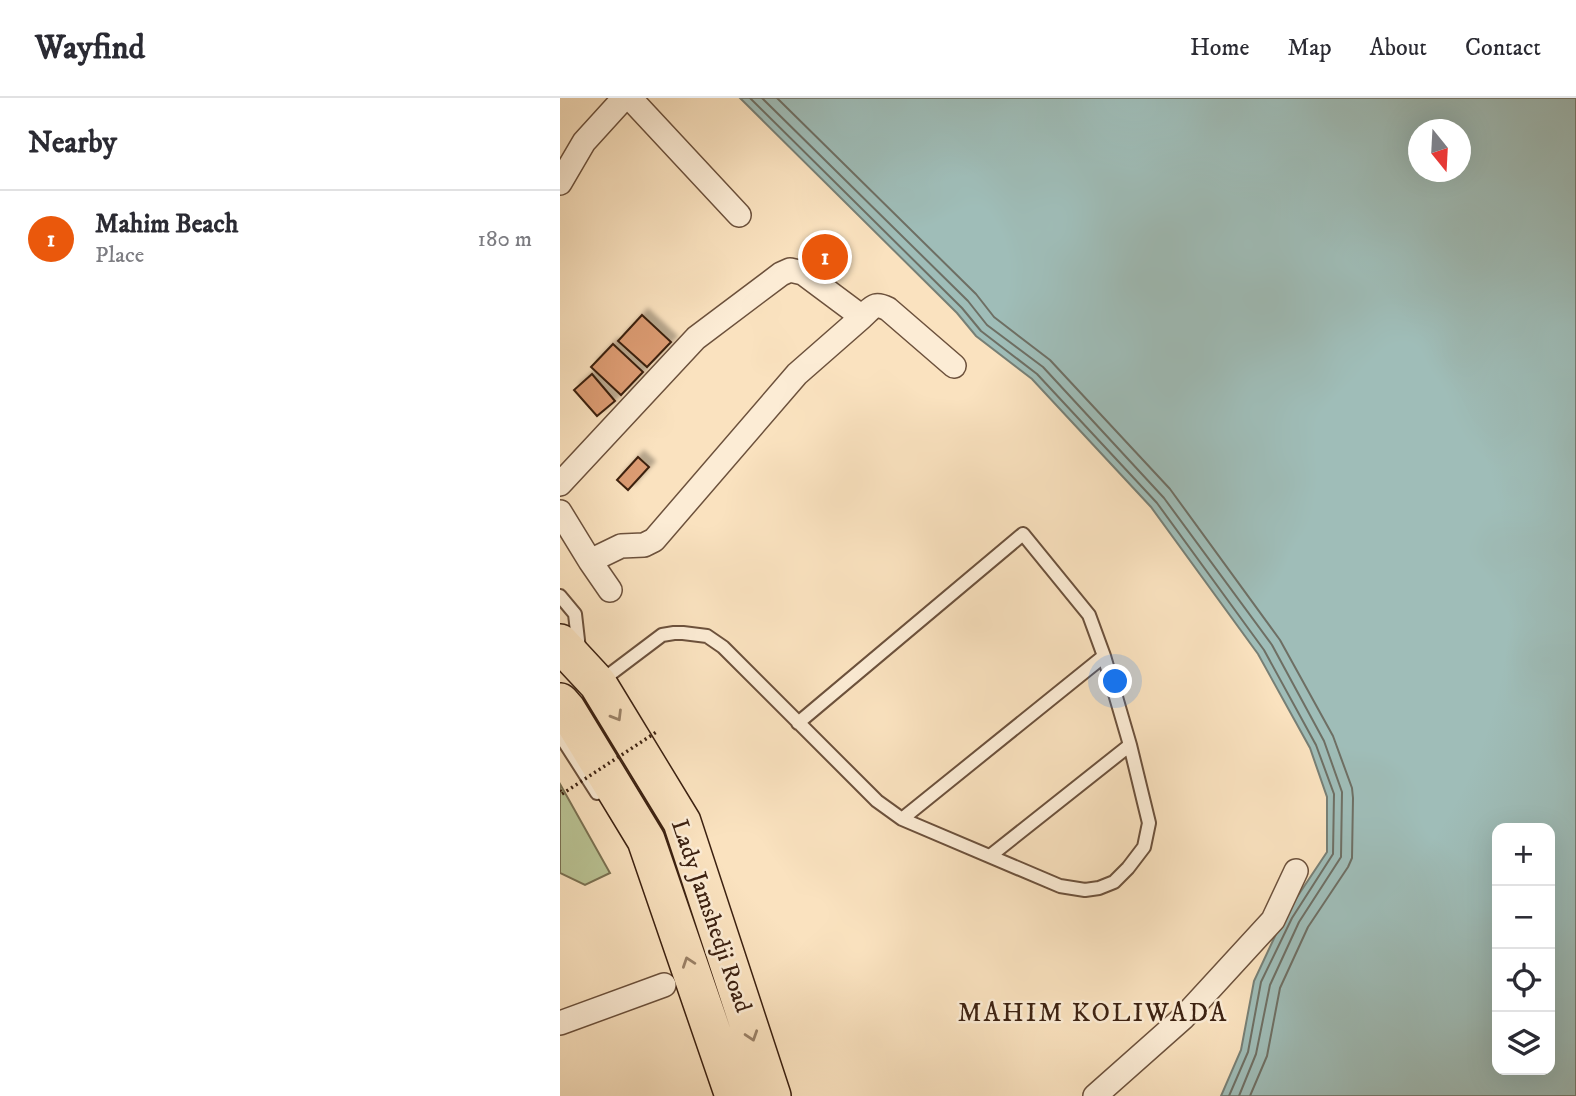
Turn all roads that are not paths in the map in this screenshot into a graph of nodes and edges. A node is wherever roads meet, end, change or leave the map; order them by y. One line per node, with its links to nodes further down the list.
1 (624, 98): 3 (street)
2 (630, 98): 4 (street)
3 (560, 183)
4 (738, 215)
5 (862, 317): 6 (street); 7 (street); 9 (street)
6 (954, 366)
7 (560, 484)
8 (560, 512): 9 (street)
9 (590, 561): 10 (street)
10 (610, 590)
11 (560, 596): 13 (lane)
12 (1104, 656): 15 (lane); 17 (lane); 19 (lane)
13 (580, 664): 15 (lane); 27 (main road, Lady Jamshedji Road, one-way to 27)
14 (560, 702): 23 (main road, Lady Jamshedji Road)
15 (798, 723): 19 (lane)
16 (560, 735): 18 (lane)
17 (1130, 746): 21 (lane); 21 (lane)
18 (603, 802)
19 (902, 819): 21 (lane)
20 (639, 855): 23 (lane)
21 (990, 856)
22 (1296, 871): 28 (street)
23 (661, 885): 26 (main road, Lady Jamshedji Road, one-way to 23)
24 (664, 985): 25 (street)
25 (560, 1023)
26 (734, 1096)
27 (772, 1096)
28 (1095, 1096)

